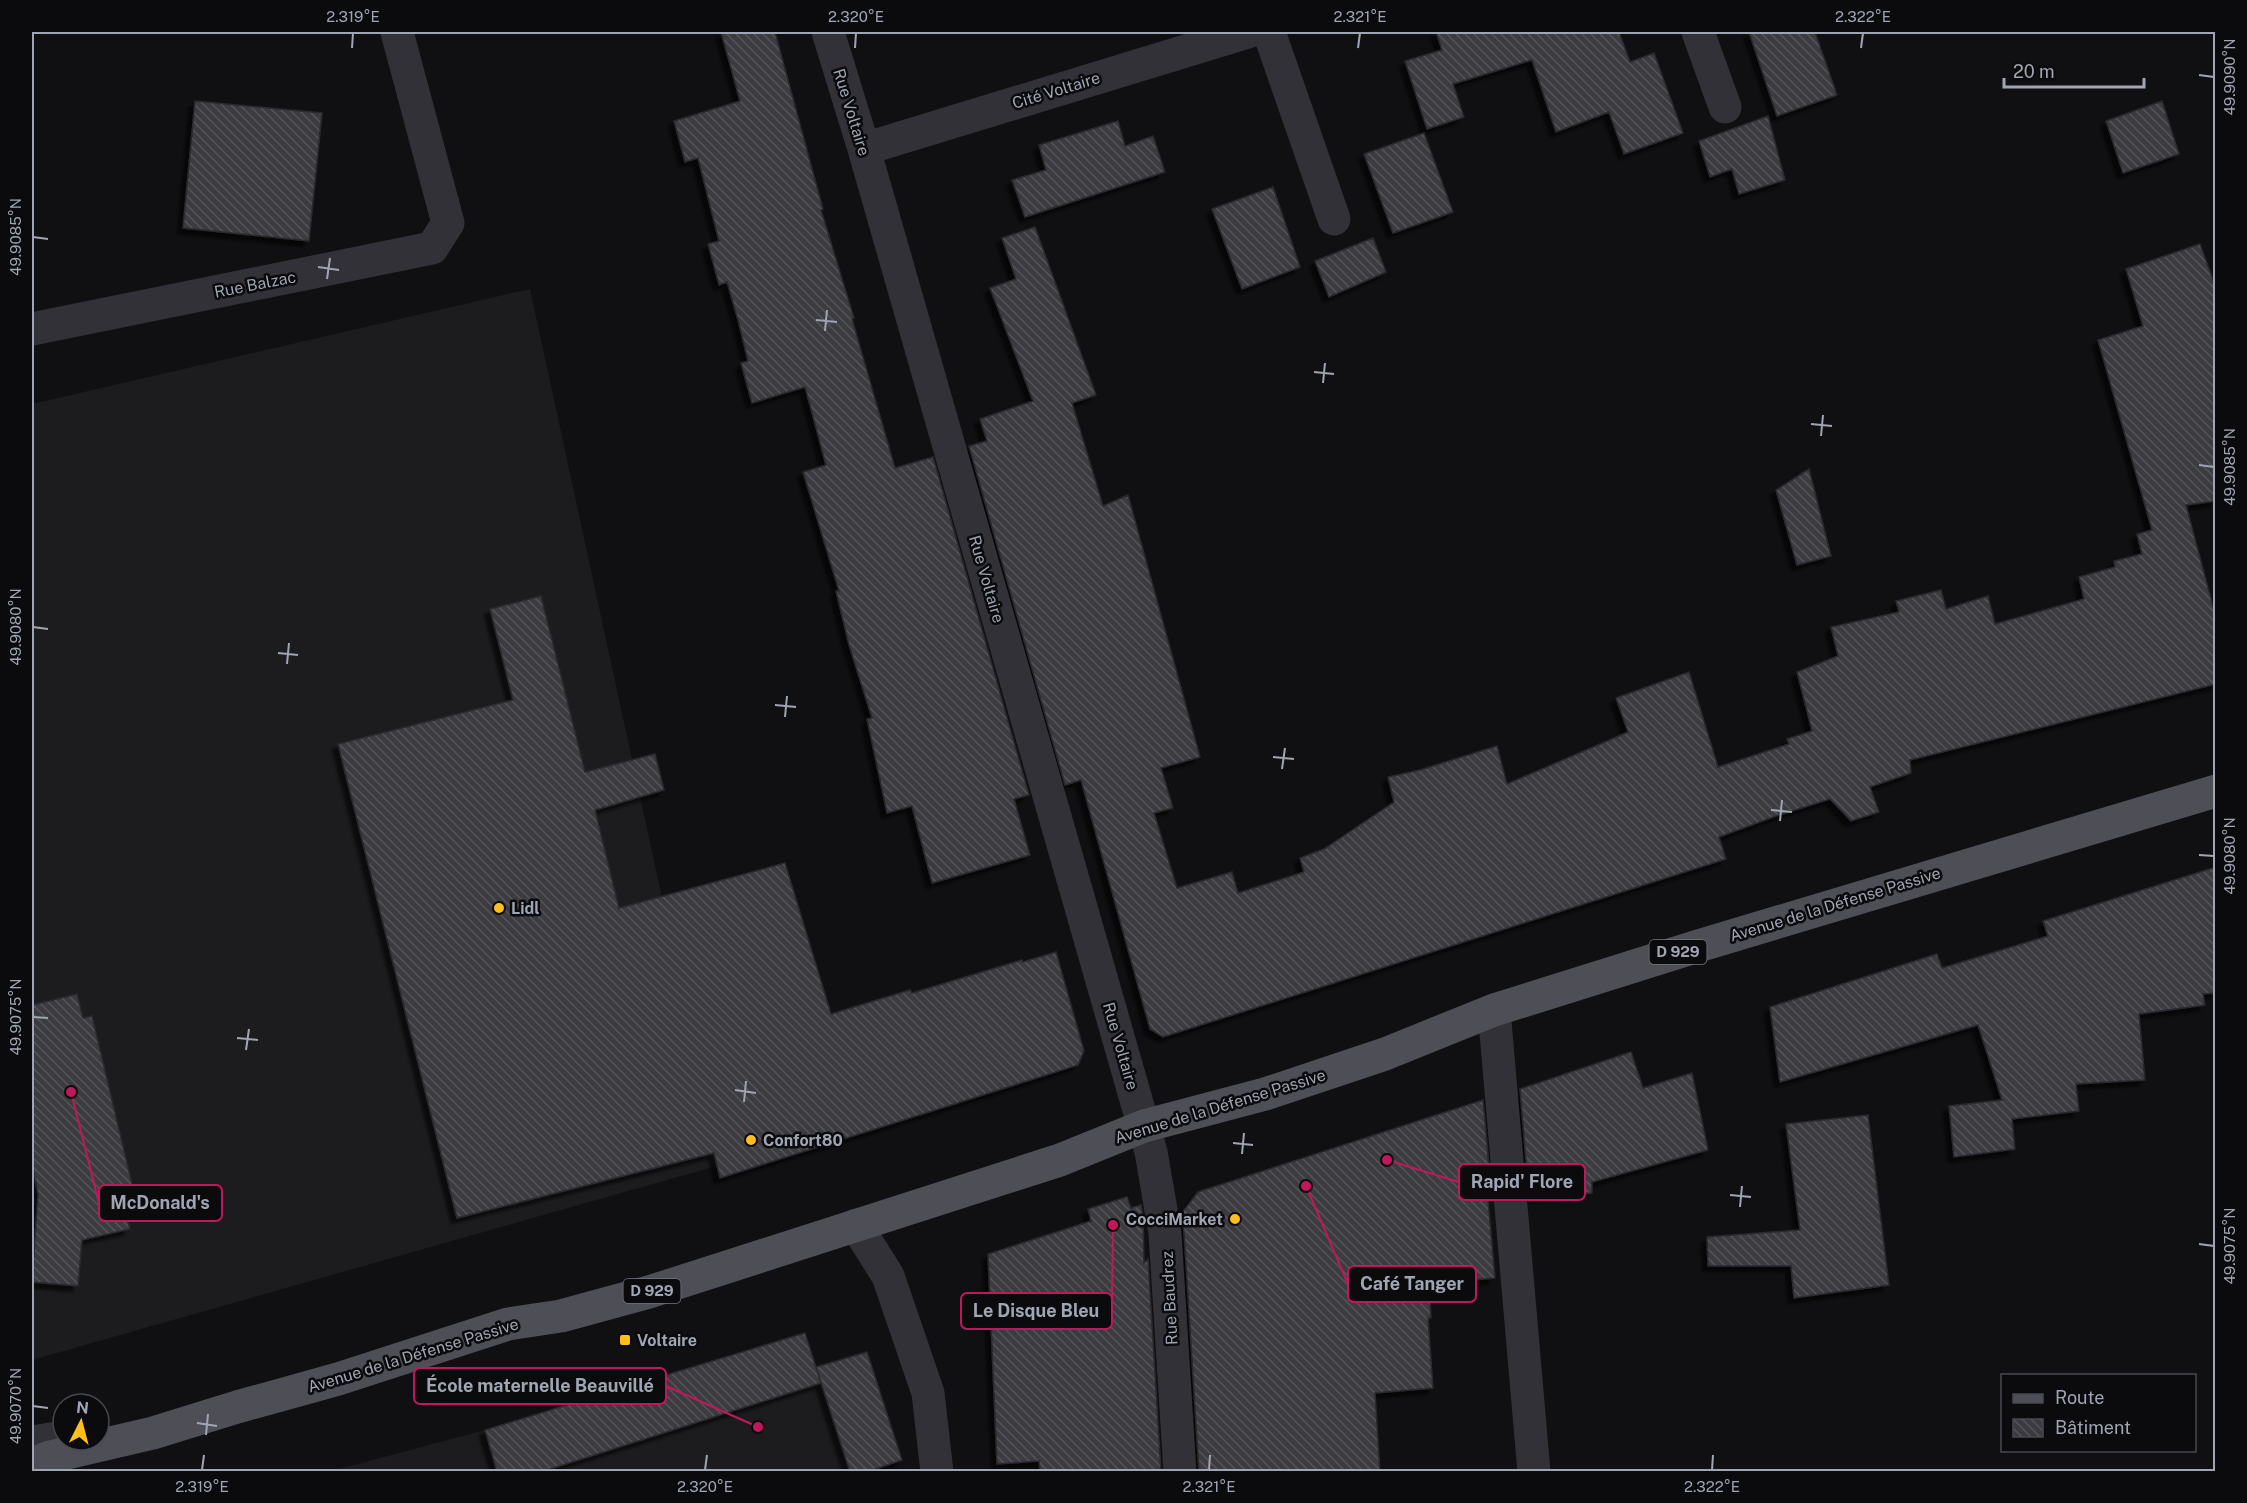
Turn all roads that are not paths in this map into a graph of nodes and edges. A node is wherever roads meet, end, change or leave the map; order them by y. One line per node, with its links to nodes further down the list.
1 (397, 32): 9 (street, Rue Balzac)
2 (828, 32): 7 (street, Rue Voltaire)
3 (1248, 32): 7 (street, Cité Voltaire)
4 (1269, 32): 8 (street)
5 (1698, 32): 6 (street)
6 (1725, 107)
7 (864, 149): 12 (street, Rue Voltaire)
8 (1334, 219)
9 (32, 329)
10 (2216, 790): 11 (main road, Avenue de la Défense Passive / D 929)
11 (1494, 1010): 12 (main road, Avenue de la Défense Passive / D 929); 22 (street)
12 (1144, 1126): 13 (main road, Avenue de la Défense Passive / D 929); 21 (street, Rue Baudrez)
13 (856, 1225): 14 (main road, Avenue de la Défense Passive / D 929); 20 (street)
14 (153, 1433): 15 (street, Avenue de la Défense Passive / D 929); 18 (main road, Avenue de la Défense Passive / D 929); 19 (main road, Avenue de la Défense Passive / D 929)
15 (111, 1435)
16 (51, 1439): 17 (street)
17 (32, 1442)
18 (32, 1464)
19 (85, 1472)
20 (937, 1472)
21 (1180, 1472)
22 (1534, 1472)

